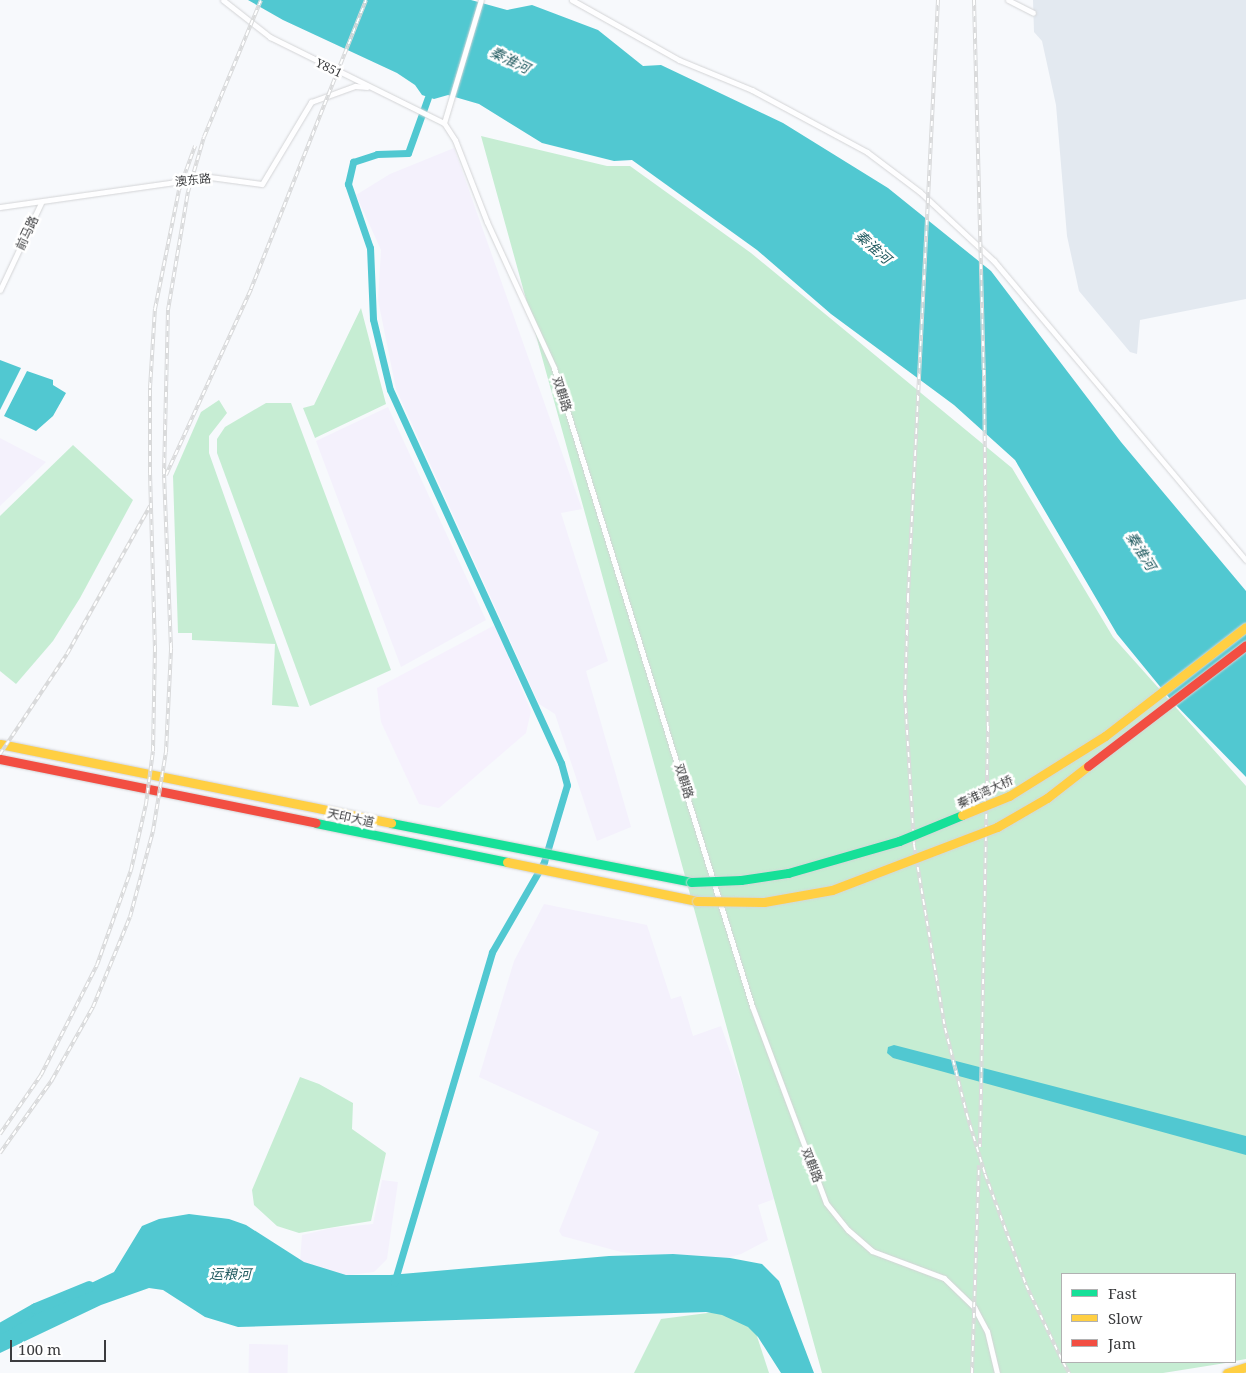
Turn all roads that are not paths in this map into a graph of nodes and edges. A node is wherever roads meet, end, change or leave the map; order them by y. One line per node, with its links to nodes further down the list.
1 (223, 0): 6 (street, Y851)
2 (481, 0): 7 (street)
3 (1008, 0): 5 (street)
4 (575, 1): 11 (street)
5 (1033, 13)
6 (368, 87): 7 (street, Y851); 8 (street, 澳东路)
7 (444, 123): 18 (street, 双麒路)
8 (41, 203): 9 (street, 澳东路); 10 (street, 前马路)
9 (0, 207)
10 (0, 290)
11 (1246, 560)
12 (1246, 627): 16 (main road, 秦淮湾大桥, bridge)
13 (1246, 645): 15 (main road, 天印大道, bridge)
14 (0, 744): 16 (main road, 天印大道)
15 (0, 759)
16 (692, 882)
17 (1246, 1367): 19 (main road)
18 (997, 1373)
19 (1227, 1373)

